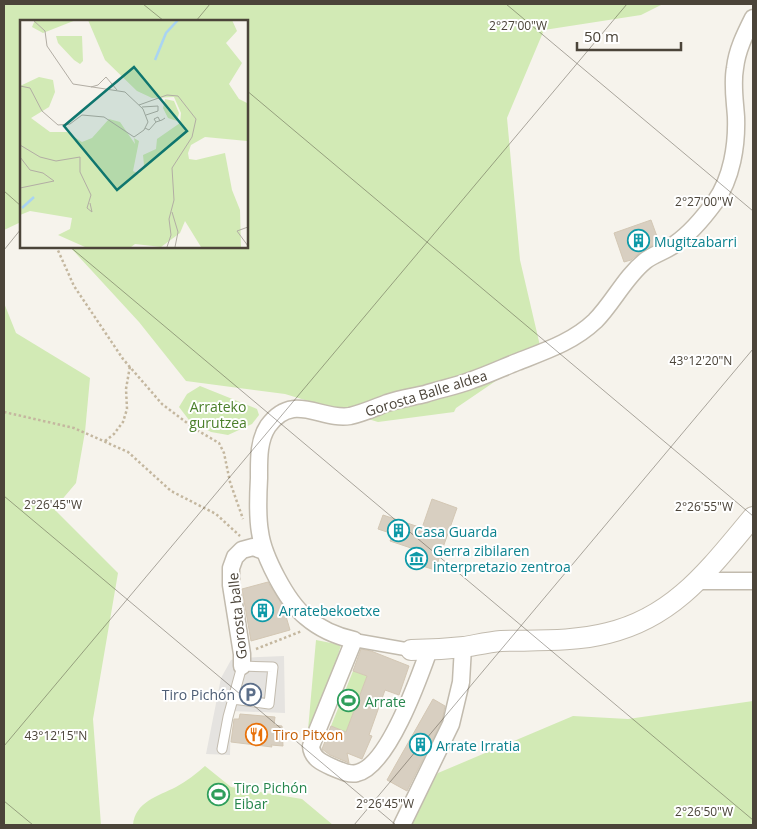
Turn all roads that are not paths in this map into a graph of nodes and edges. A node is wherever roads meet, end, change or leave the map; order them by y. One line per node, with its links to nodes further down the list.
1 (753, 18): 3 (street, Gorosta Balle aldea)
2 (753, 517): 4 (street)
3 (259, 549): 6 (street, Gorosta Balle aldea); 9 (street, Gorosta balle)
4 (699, 581): 5 (street); 7 (street)
5 (753, 581)
6 (354, 640): 8 (street); 8 (street)
7 (463, 647): 8 (street); 12 (street)
8 (420, 650)
9 (242, 660): 10 (lane); 10 (lane)
10 (233, 699): 11 (lane)
11 (222, 749)
12 (402, 825)

